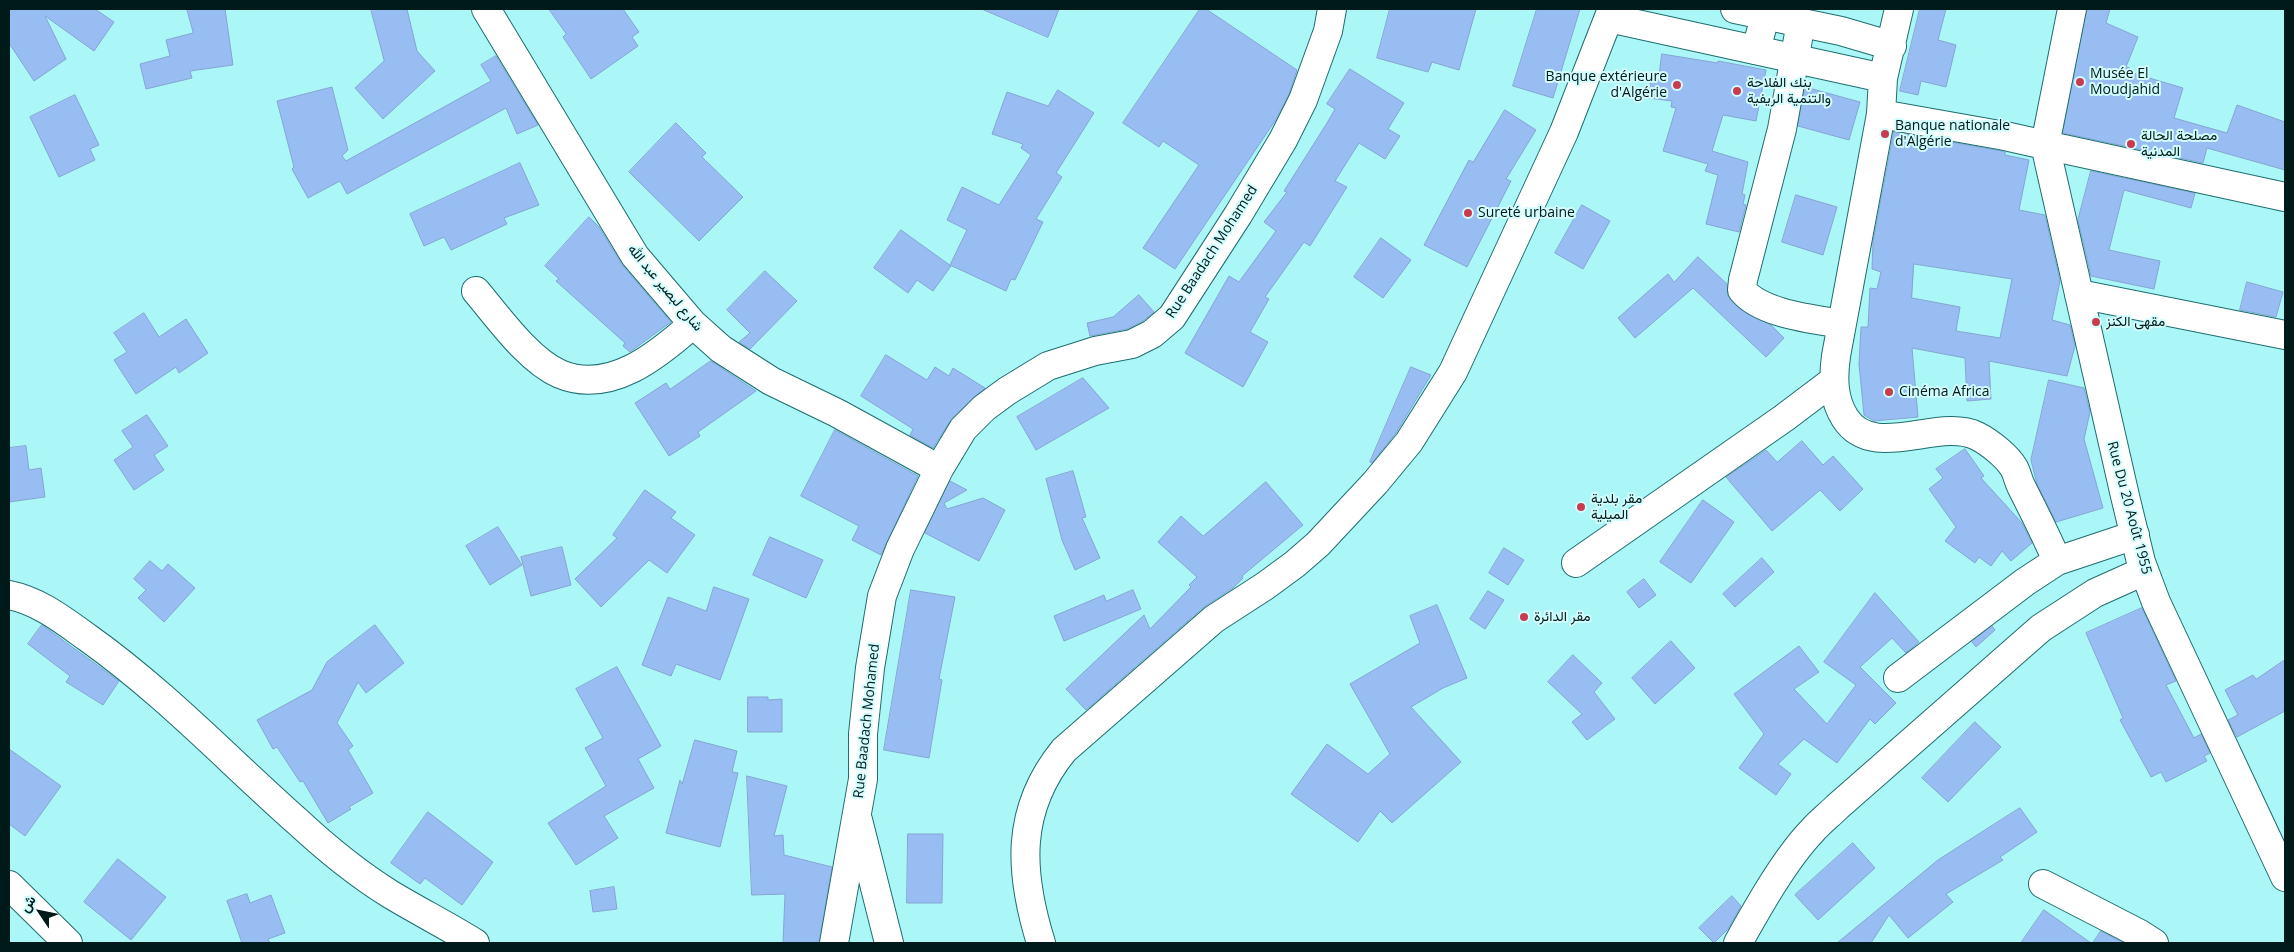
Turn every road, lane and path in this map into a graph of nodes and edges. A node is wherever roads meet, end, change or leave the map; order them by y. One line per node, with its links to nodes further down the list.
1 (486, 9): 18 (street, شارع لبصير عبد الله)
2 (1332, 9): 22 (street, Rue Baadach Mohamed)
3 (1735, 9): 6 (street)
4 (1899, 9): 9 (street)
5 (2072, 9): 14 (street)
6 (1766, 12): 8 (street); 10 (street)
7 (1610, 14): 10 (street); 37 (street)
8 (1800, 22): 9 (street); 11 (street)
9 (1892, 46): 12 (street)
10 (1756, 50): 11 (street)
11 (1792, 58): 12 (street); 19 (street)
12 (1883, 78): 13 (street)
13 (1881, 114): 14 (street); 19 (street)
14 (2045, 146): 15 (street); 17 (street, Rue Du 20 Août 1955)
15 (2285, 196)
16 (476, 291): 18 (street)
17 (2080, 294): 20 (street); 23 (street, Rue Du 20 Août 1955)
18 (693, 324): 22 (street, شارع لبصير عبد الله)
19 (1842, 324): 21 (street)
20 (2285, 336)
21 (1833, 381): 24 (street); 25 (street)
22 (939, 469): 29 (street, Rue Baadach Mohamed)
23 (2135, 535): 24 (street); 26 (street, Rue Du 20 Août 1955)
24 (2057, 561): 28 (street)
25 (1576, 563)
26 (2144, 571): 30 (street, Rue Du 20 Août 1955); 38 (street)
27 (9, 595): 34 (street)
28 (1898, 678)
29 (857, 814): 35 (street, Rue Baadach Mohamed); 36 (street, Rue Baadach Mohamed)
30 (2285, 878)
31 (2043, 884): 39 (street)
32 (9, 885): 33 (street)
33 (68, 943)
34 (475, 943)
35 (834, 943)
36 (888, 943)
37 (1041, 943)
38 (1738, 943)
39 (2154, 943)

